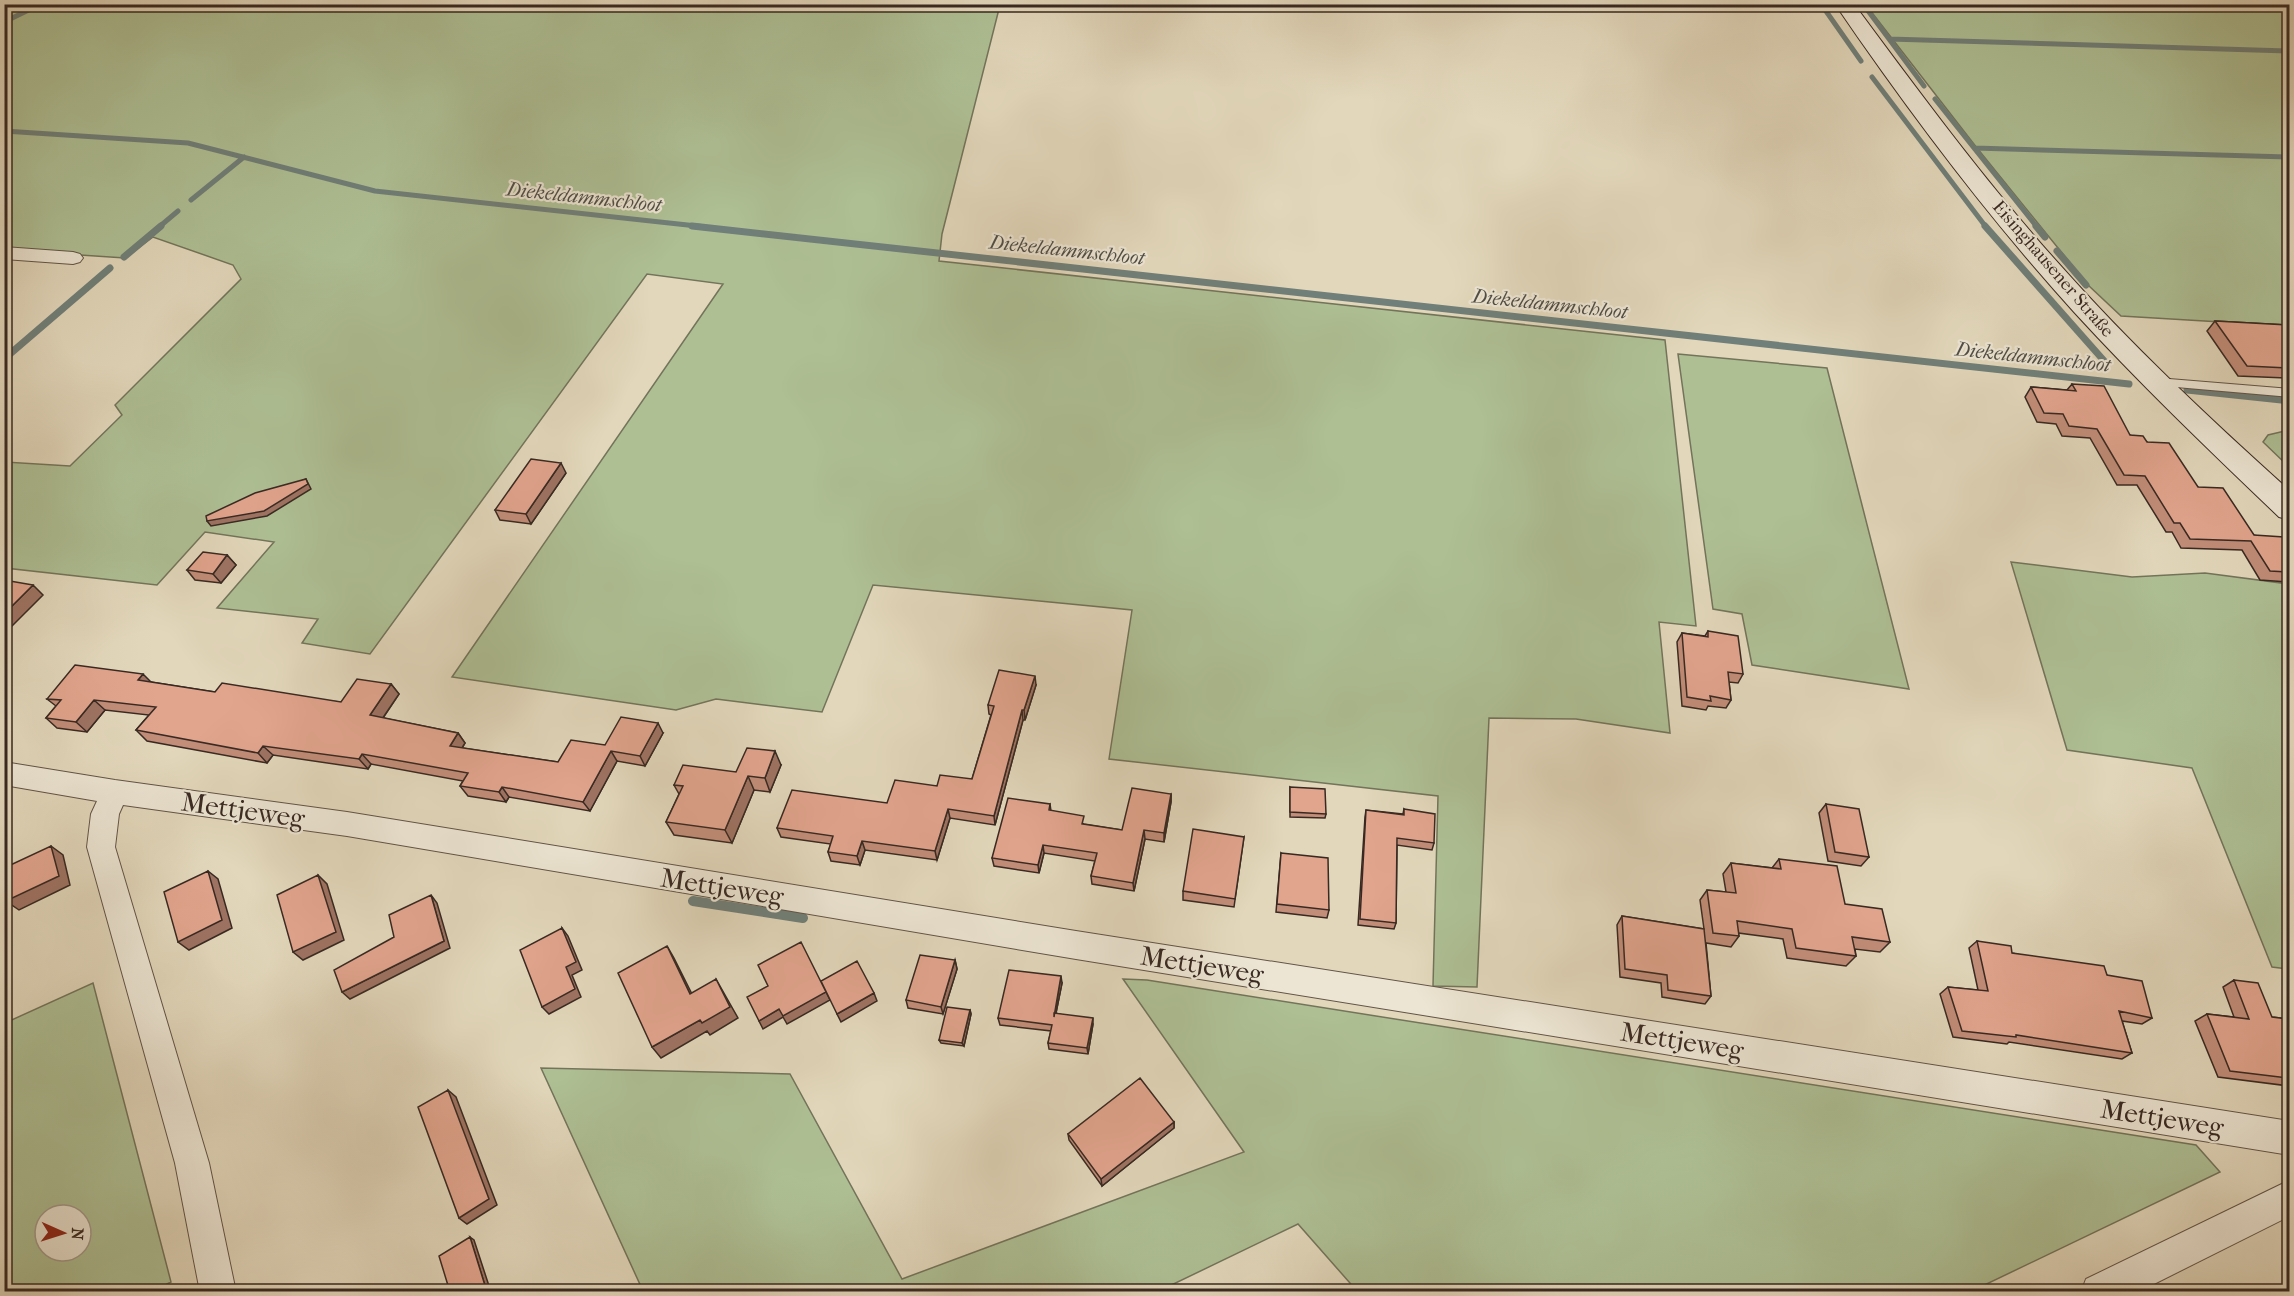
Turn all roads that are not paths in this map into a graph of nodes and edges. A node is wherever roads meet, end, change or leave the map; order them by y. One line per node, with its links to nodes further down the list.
1 (1844, 4): 4 (street, Eisinghausener Straße)
2 (4, 253): 3 (street)
3 (73, 258)
4 (2155, 382): 5 (lane); 6 (street, Eisinghausener Straße)
5 (2289, 393)
6 (2289, 509)
7 (4, 773): 8 (street, Mettjeweg)
8 (115, 792): 9 (street, Mettjeweg); 11 (street)
9 (2289, 1138)
10 (2289, 1197): 12 (street)
11 (218, 1292)
12 (2099, 1292)

